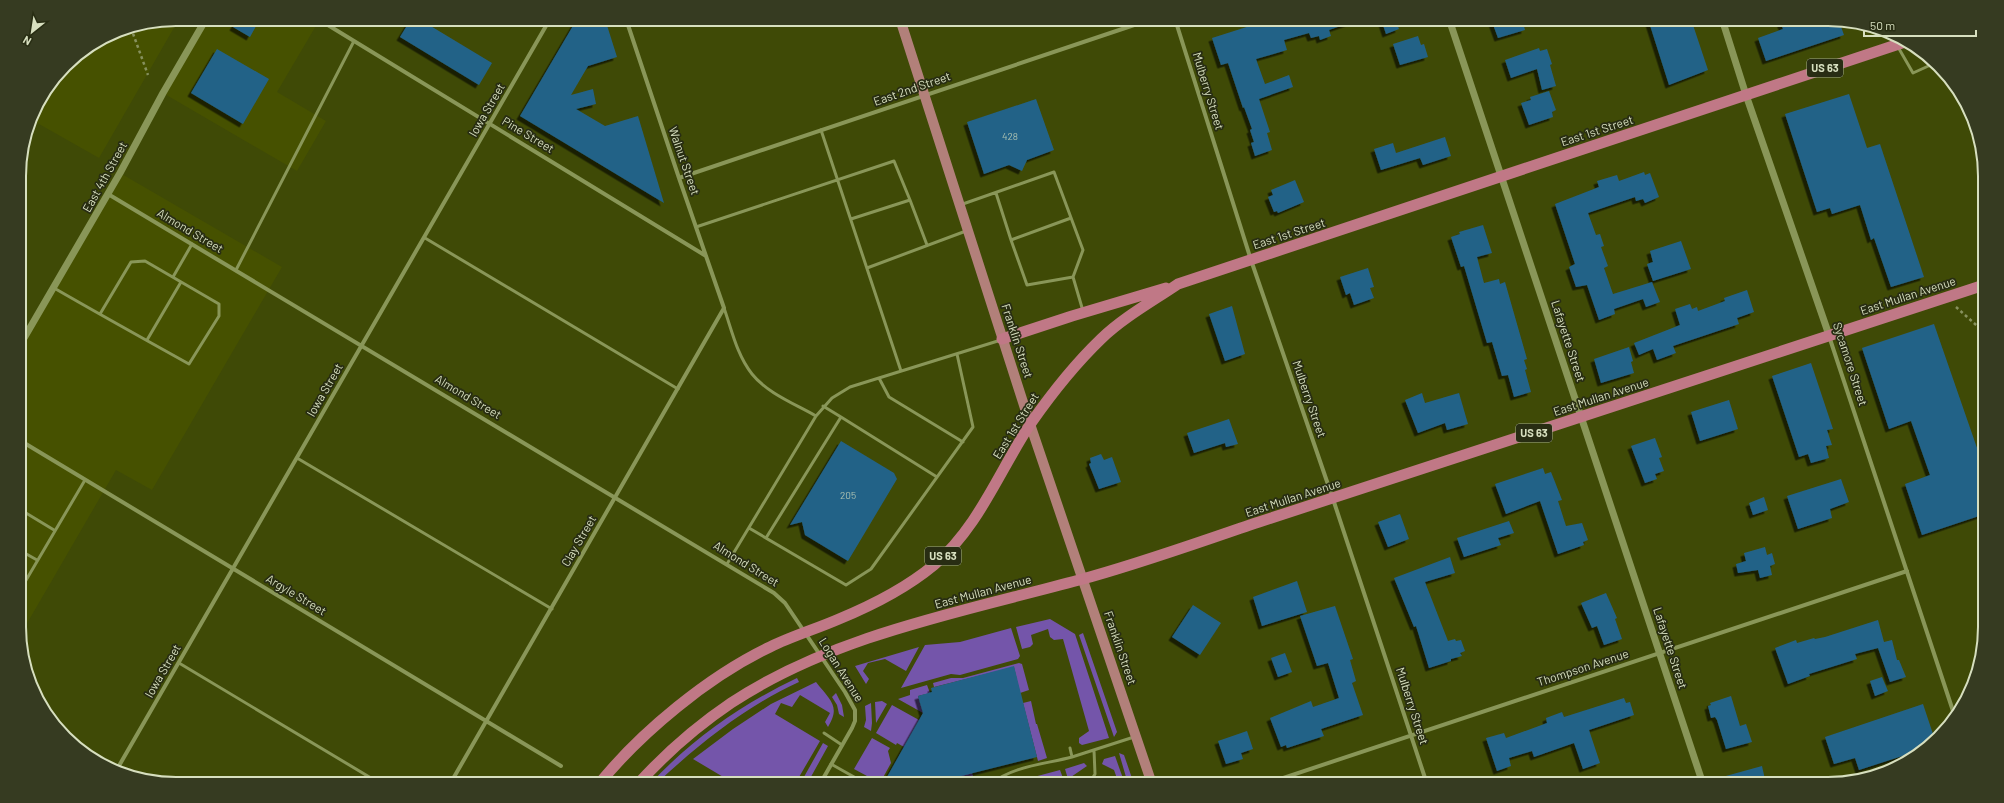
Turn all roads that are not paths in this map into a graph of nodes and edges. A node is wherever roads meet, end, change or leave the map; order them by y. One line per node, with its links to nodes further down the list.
1 (202, 26): 22 (street, East 4th Street)
2 (329, 26): 10 (street, Pine Street)
3 (546, 26): 16 (street, Iowa Street)
4 (628, 26): 19 (street, Walnut Street)
5 (902, 26): 14 (main road, Franklin Street)
6 (1131, 26): 14 (street, East 2nd Street)
7 (1177, 26): 34 (street, Mulberry Street)
8 (1451, 26): 18 (street, Lafayette Street)
9 (1724, 26): 15 (street, Sycamore Street)
10 (354, 41): 16 (street, Pine Street); 36 (lane)
11 (1899, 44): 15 (highway, East 1st Street / US 63)
12 (1902, 45): 13 (lane)
13 (1930, 66)
14 (926, 95): 17 (street, East 2nd Street); 24 (main road, Franklin Street)
15 (1746, 95): 18 (highway, East 1st Street / US 63); 47 (street, Sycamore Street)
16 (490, 124): 29 (street, Iowa Street); 33 (street, Pine Street)
17 (821, 130): 19 (street, East 2nd Street); 20 (lane)
18 (1502, 176): 34 (highway, East 1st Street / US 63); 58 (street, Lafayette Street)
19 (679, 178): 27 (street, Walnut Street)
20 (838, 179): 23 (lane); 26 (lane); 27 (lane)
21 (996, 193): 24 (lane); 25 (lane); 30 (lane)
22 (108, 194): 31 (street, Almond Street); 42 (street, East 4th Street)
23 (910, 200): 26 (lane); 32 (lane)
24 (960, 205): 28 (main road, Franklin Street)
25 (1070, 218): 30 (lane); 38 (lane)
26 (851, 219): 35 (lane)
27 (696, 227): 33 (street, Walnut Street)
28 (968, 230): 32 (lane); 48 (main road, Franklin Street)
29 (425, 238): 50 (street, Iowa Street); 54 (lane)
30 (1011, 240): 38 (lane)
31 (192, 244): 36 (street, Almond Street); 37 (lane)
32 (927, 245): 35 (lane)
33 (706, 256): 43 (street, Walnut Street)
34 (1251, 260): 40 (highway, East 1st Street / US 63); 66 (street, Mulberry Street)
35 (867, 268): 52 (lane)
36 (236, 270): 50 (street, Almond Street)
37 (173, 277): 39 (lane); 45 (lane)
38 (1073, 277): 44 (lane)
39 (181, 282): 49 (lane); 49 (lane)
40 (1178, 284): 44 (highway); 59 (highway, East 1st Street / US 63)
41 (1978, 286): 47 (highway, East Mullan Avenue / US 63)
42 (54, 288): 45 (lane); 46 (street, East 4th Street)
43 (724, 308): 54 (street, Clay Street); 56 (lane)
44 (1084, 313): 48 (highway)
45 (100, 314): 49 (lane)
46 (26, 335)
47 (1829, 335): 58 (highway, East Mullan Avenue / US 63); 75 (street, Sycamore Street)
48 (1002, 339): 51 (lane); 59 (main road, Franklin Street)
49 (147, 340)
50 (362, 346): 62 (street, Iowa Street); 65 (street, Almond Street)
51 (958, 354): 52 (lane); 60 (lane)
52 (901, 371): 53 (lane)
53 (879, 378): 55 (lane); 60 (lane)
54 (678, 390): 65 (street, Clay Street)
55 (823, 406): 56 (lane); 57 (lane)
56 (816, 416): 68 (lane)
57 (841, 417): 63 (lane); 70 (lane)
58 (1582, 418): 66 (highway, East Mullan Avenue / US 63); 80 (street, Lafayette Street)
59 (1030, 424): 76 (main road, Franklin Street); 79 (highway, East 1st Street / US 63)
60 (963, 442): 63 (lane)
61 (26, 444): 64 (street, Argyle Street)
62 (297, 458): 74 (street, Iowa Street); 78 (lane)
63 (938, 477): 70 (lane)
64 (85, 480): 69 (lane); 74 (street, Argyle Street)
65 (616, 497): 73 (street, Almond Street); 78 (street, Clay Street)
66 (1333, 498): 76 (highway, East Mullan Avenue / US 63); 86 (street, Mulberry Street)
67 (26, 513): 69 (lane)
68 (749, 528): 70 (lane); 73 (lane)
69 (54, 530): 72 (lane)
70 (766, 538)
71 (26, 554): 72 (lane)
72 (37, 560): 77 (lane)
73 (727, 564): 79 (street, Almond Street)
74 (233, 569): 82 (street, Iowa Street); 84 (street, Argyle Street)
75 (1907, 571): 80 (street, Thompson Avenue); 83 (street, Sycamore Street)
76 (1083, 579): 81 (highway, East Mullan Avenue / US 63); 87 (main road, Franklin Street)
77 (26, 580)
78 (552, 609): 84 (street, Clay Street)
79 (805, 632): 81 (street, Logan Avenue); 97 (highway, US 63)
80 (1659, 653): 86 (street, Thompson Avenue); 106 (street, Lafayette Street)
81 (823, 656): 88 (street, Logan Avenue); 98 (highway, East Mullan Avenue / US 63)
82 (179, 663): 93 (street, Iowa Street); 95 (lane)
83 (1953, 710)
84 (486, 721): 94 (street, Argyle Street); 96 (street, Clay Street)
85 (824, 733): 88 (lane)
86 (1411, 735): 104 (street, Thompson Avenue); 105 (street, Mulberry Street)
87 (1136, 737): 90 (lane); 103 (main road, Franklin Street)
88 (842, 745): 92 (street, Logan Avenue)
89 (1070, 748): 91 (lane)
90 (1094, 750): 91 (lane); 102 (lane)
91 (1072, 757): 101 (lane)
92 (831, 764): 99 (street, Logan Avenue); 100 (lane)
93 (119, 766)
94 (561, 766)
95 (369, 777)
96 (454, 777)
97 (606, 777)
98 (645, 777)
99 (824, 777)
100 (854, 777)
101 (1001, 777)
102 (1093, 777)
103 (1150, 777)
104 (1286, 777)
105 (1425, 777)
106 (1701, 777)

